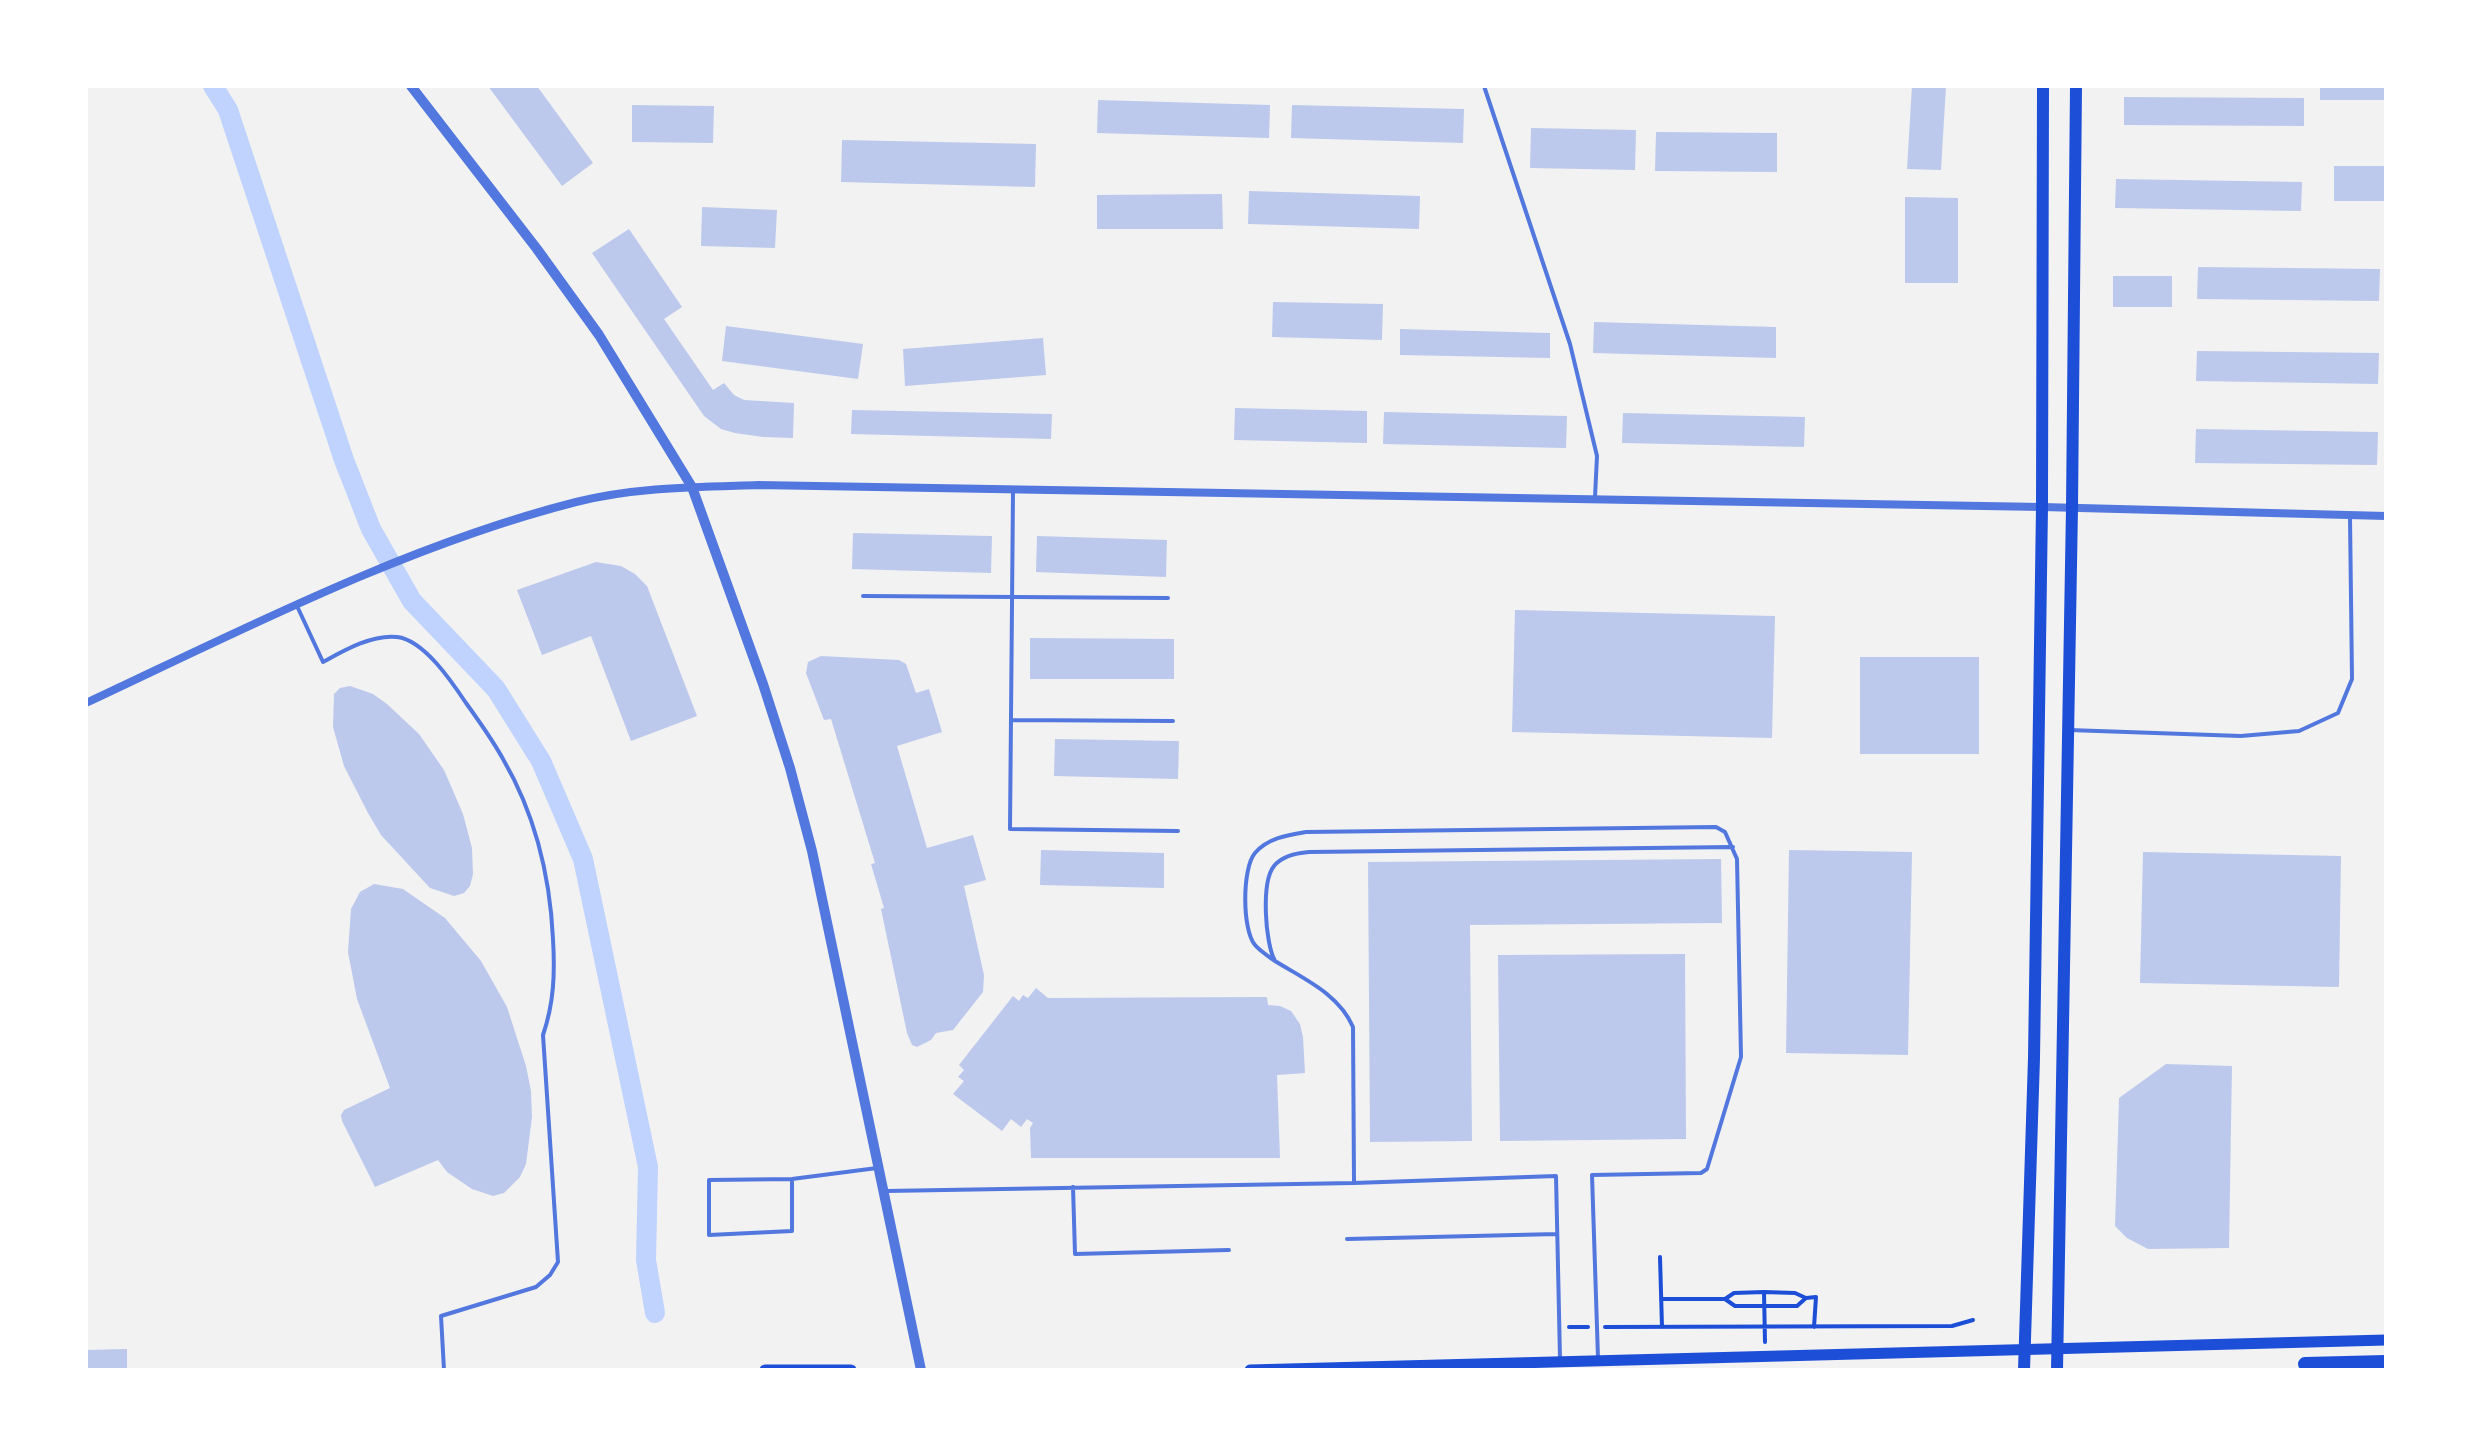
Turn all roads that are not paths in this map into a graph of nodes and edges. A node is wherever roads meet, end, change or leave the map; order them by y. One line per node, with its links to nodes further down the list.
1 (411, 86): 5 (street)
2 (1484, 86): 7 (lane)
3 (2043, 86): 8 (main road)
4 (2076, 86): 9 (main road)
5 (692, 487): 6 (street); 15 (street); 23 (street)
6 (1013, 489): 7 (street); 13 (lane)
7 (1595, 499): 8 (street)
8 (2042, 507): 9 (street); 32 (main road)
9 (2072, 508): 10 (street); 19 (main road)
10 (2350, 515): 11 (street); 19 (lane)
11 (2386, 516)
12 (863, 596): 13 (lane)
13 (1012, 597): 14 (lane); 17 (lane)
14 (1168, 598)
15 (297, 606): 16 (street); 38 (lane)
16 (86, 703)
17 (1011, 720): 18 (lane); 20 (lane)
18 (1173, 721)
19 (2068, 730): 33 (main road)
20 (1178, 831)
21 (1733, 847): 22 (lane); 22 (lane); 34 (lane)
22 (1275, 961): 25 (lane)
23 (879, 1167): 24 (lane); 27 (street)
24 (792, 1179): 24 (lane)
25 (1354, 1183): 26 (lane); 28 (lane)
26 (1073, 1187): 27 (lane); 30 (lane)
27 (884, 1191): 41 (street)
28 (1557, 1234): 29 (lane); 35 (lane)
29 (1347, 1239)
30 (1229, 1250)
31 (2386, 1340): 33 (main road)
32 (2024, 1348): 33 (main road); 34 (main road); 43 (main road)
33 (2056, 1348): 44 (main road)
34 (1598, 1360): 35 (main road)
35 (1560, 1361): 42 (main road)
36 (2386, 1362): 37 (highway)
37 (2305, 1364)
38 (444, 1370)
39 (765, 1370): 40 (main road)
40 (851, 1370)
41 (921, 1370)
42 (1250, 1370)
43 (2024, 1370)
44 (2057, 1370)

